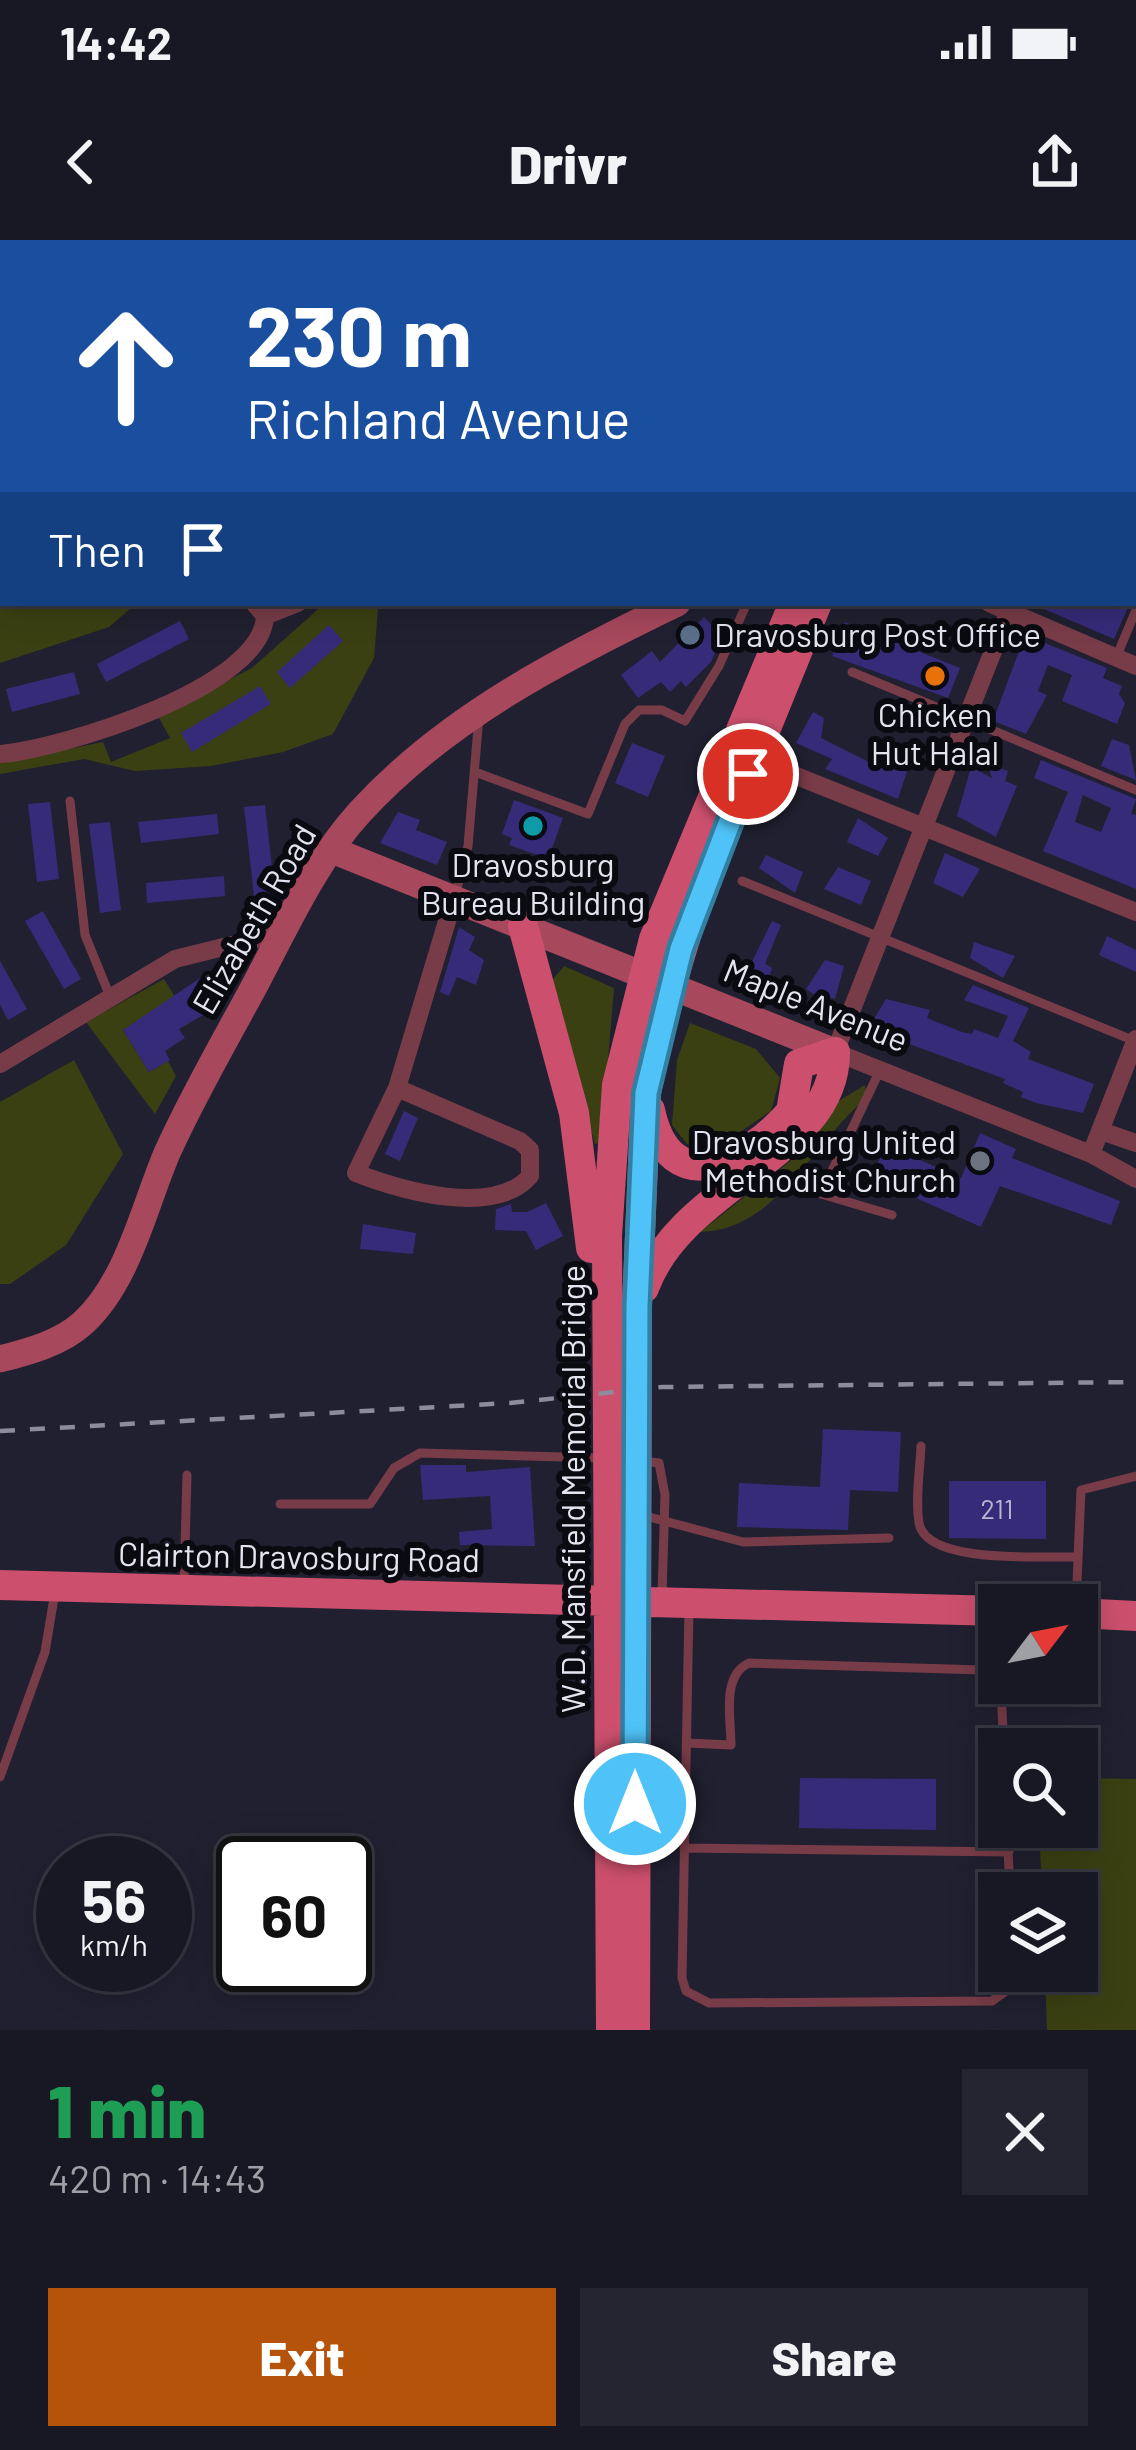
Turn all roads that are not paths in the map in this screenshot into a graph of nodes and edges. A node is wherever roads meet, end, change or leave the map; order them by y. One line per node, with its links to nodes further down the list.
1 (671, 606): 11 (main road, Elizabeth Road)
2 (746, 606): 14 (lane)
3 (793, 606): 26 (main road)
4 (816, 606): 26 (main road)
5 (1011, 607): 8 (street); 12 (street)
6 (259, 610): 13 (street)
7 (1136, 610): 8 (lane)
8 (1116, 658): 9 (street)
9 (1136, 666)
10 (852, 672): 12 (lane)
11 (480, 711): 14 (lane); 19 (main road, Elizabeth Road)
12 (966, 717): 16 (lane); 18 (street)
13 (0, 754)
14 (475, 772): 21 (lane)
15 (794, 775): 18 (street)
16 (1136, 790)
17 (70, 801): 27 (lane)
18 (921, 827): 22 (street); 25 (street)
19 (332, 850): 21 (main road, Maple Avenue); 24 (main road, Elizabeth Road)
20 (742, 881): 25 (lane)
21 (454, 898): 23 (main road, Maple Avenue); 33 (street)
22 (1136, 912)
23 (523, 926): 30 (main road, Maple Avenue); 40 (main road)
24 (284, 932): 27 (street); 42 (main road, Elizabeth Road)
25 (878, 938): 29 (lane); 30 (street)
26 (668, 944): 28 (main road)
27 (111, 999): 31 (street)
28 (647, 1015): 34 (main road, W.D. Mansfield Memorial Bridge); 40 (main road)
29 (1136, 1040): 35 (street)
30 (835, 1052): 32 (street, Maple Avenue); 34 (main road); 41 (main road)
31 (2, 1058)
32 (880, 1070): 37 (street, Maple Avenue); 39 (lane)
33 (397, 1088): 33 (street)
34 (646, 1093): 41 (main road, W.D. Mansfield Memorial Bridge)
35 (1100, 1131): 36 (street); 37 (street)
36 (1136, 1143)
37 (1091, 1154): 38 (street, Maple Avenue)
38 (1136, 1179)
39 (892, 1215)
40 (599, 1235): 55 (main road, W.D. Mansfield Memorial Bridge)
41 (637, 1306): 68 (main road, W.D. Mansfield Memorial Bridge)
42 (0, 1359)
43 (921, 1446): 49 (lane)
44 (187, 1475): 53 (lane)
45 (1136, 1476): 49 (lane)
46 (280, 1504): 47 (lane)
47 (664, 1519): 48 (lane); 54 (lane); 55 (lane)
48 (889, 1538)
49 (1078, 1557): 50 (lane)
50 (1077, 1584)
51 (0, 1585): 52 (main road, Clairton Dravosburg Road)
52 (56, 1587): 53 (main road, Clairton Dravosburg Road); 61 (lane)
53 (184, 1591): 55 (main road, Clairton Dravosburg Road)
54 (675, 1601): 55 (main road, Clairton Dravosburg Road); 56 (main road, Clairton Dravosburg Road); 60 (lane)
55 (610, 1606): 67 (main road, W.D. Mansfield Memorial Bridge)
56 (978, 1610)
57 (1098, 1611): 58 (main road)
58 (1136, 1616)
59 (1003, 1728): 60 (lane)
60 (687, 1743): 62 (lane)
61 (0, 1777)
62 (685, 1848): 64 (lane); 66 (lane)
63 (1009, 1848): 64 (lane)
64 (1009, 1852): 65 (lane)
65 (1009, 1872)
66 (1004, 1992)
67 (611, 2030)
68 (635, 2030)

